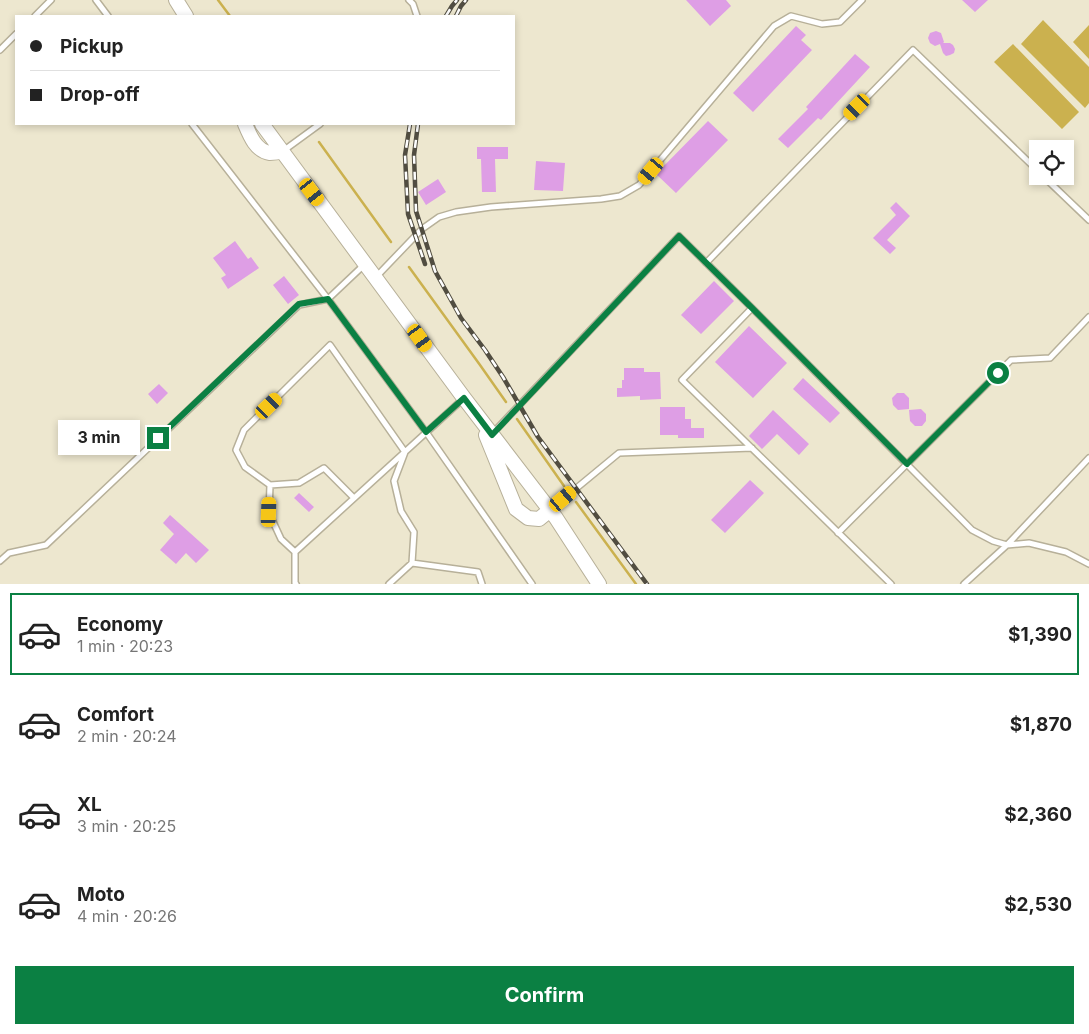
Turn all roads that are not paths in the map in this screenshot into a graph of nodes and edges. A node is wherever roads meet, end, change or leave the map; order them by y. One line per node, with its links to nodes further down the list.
1 (51, 0): 6 (lane)
2 (96, 0): 7 (lane)
3 (176, 0): 8 (main road)
4 (862, 0): 22 (lane)
5 (413, 1): 9 (lane)
6 (36, 15)
7 (107, 15)
8 (185, 15)
9 (416, 15)
10 (15, 35): 11 (lane)
11 (0, 50)
12 (193, 125): 23 (lane)
13 (245, 125): 16 (main road)
14 (263, 125): 16 (main road)
15 (319, 125): 16 (lane)
16 (282, 151): 21 (main road)
17 (1029, 162): 20 (lane)
18 (1052, 185): 19 (lane)
19 (1089, 220)
20 (706, 263): 24 (lane); 29 (lane)
21 (366, 264): 22 (main road); 23 (lane)
22 (375, 277): 26 (main road)
23 (328, 299): 28 (lane); 40 (lane)
24 (752, 308): 30 (lane); 33 (lane)
25 (1089, 317): 33 (lane)
26 (464, 398): 27 (main road); 28 (lane)
27 (480, 420): 29 (main road); 36 (main road)
28 (426, 432): 31 (lane); 46 (lane)
29 (492, 435): 36 (main road)
30 (752, 448): 36 (lane); 37 (lane)
31 (405, 452): 34 (lane); 35 (lane); 41 (lane)
32 (1089, 458): 38 (lane)
33 (907, 464): 37 (lane); 38 (lane)
34 (270, 485): 35 (lane); 39 (lane)
35 (354, 498): 39 (lane)
36 (550, 510): 47 (main road)
37 (838, 533): 48 (lane)
38 (1007, 546): 42 (lane); 49 (lane)
39 (295, 552): 43 (lane)
40 (0, 561)
41 (412, 563): 44 (lane); 45 (lane)
42 (1089, 564)
43 (296, 584)
44 (389, 584)
45 (482, 584)
46 (532, 584)
47 (599, 584)
48 (891, 584)
49 (964, 584)

